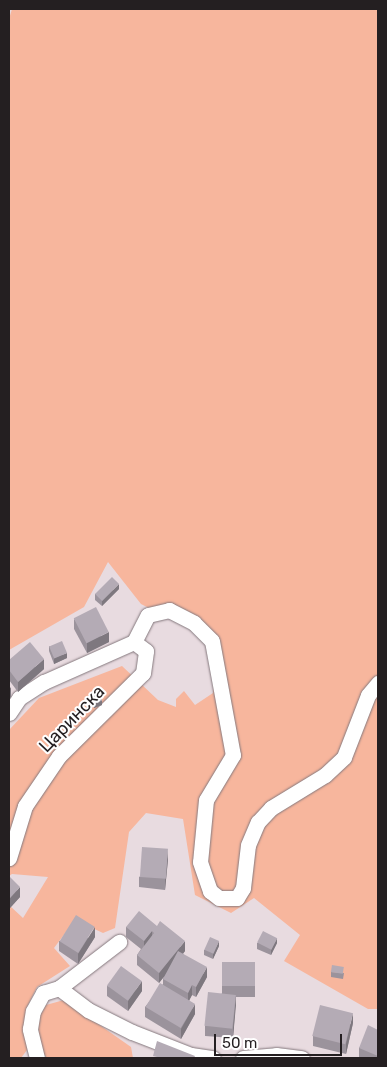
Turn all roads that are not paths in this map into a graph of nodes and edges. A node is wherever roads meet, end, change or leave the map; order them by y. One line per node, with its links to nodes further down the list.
1 (134, 642): 2 (street); 3 (street); 4 (street, Царинска)
2 (378, 683)
3 (9, 713)
4 (9, 858)
5 (119, 942): 6 (street)
6 (59, 988): 7 (street); 8 (street)
7 (37, 1058)
8 (213, 1058)
9 (243, 1058): 10 (street)
10 (302, 1058)

